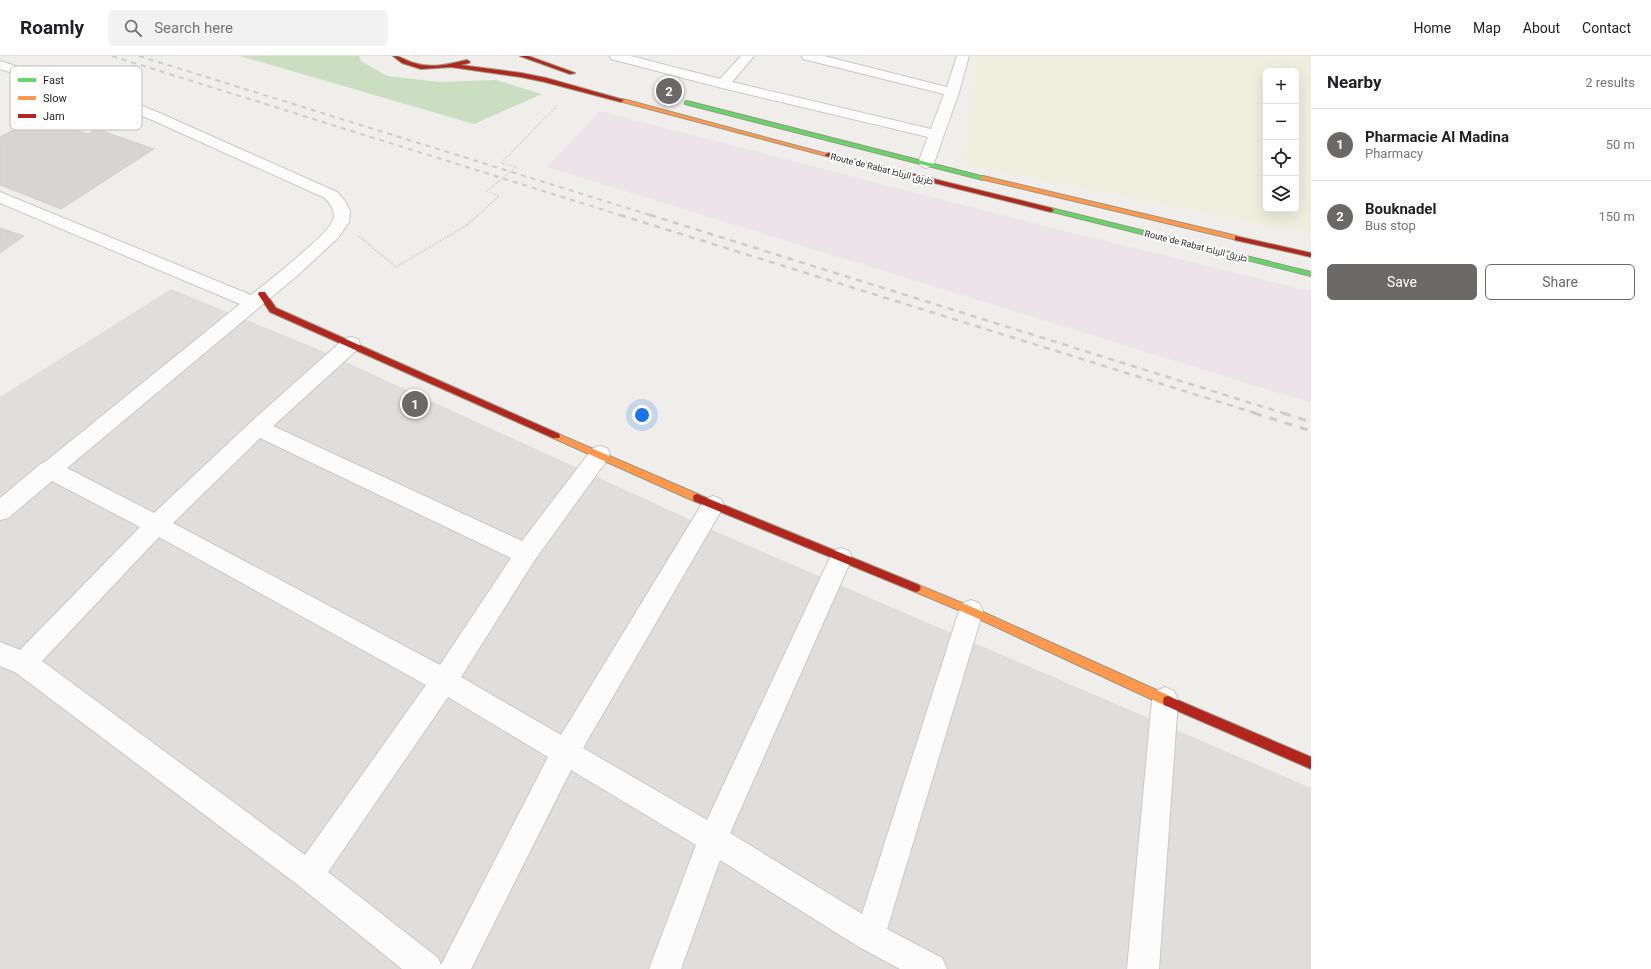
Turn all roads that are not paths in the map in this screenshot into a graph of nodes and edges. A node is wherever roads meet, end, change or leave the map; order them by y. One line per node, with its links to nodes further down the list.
1 (396, 56): 9 (main road, Route de Rabat طريق الرباط)
2 (523, 56): 11 (main road)
3 (616, 56): 12 (street)
4 (748, 56): 12 (street)
5 (808, 56): 13 (street)
6 (963, 56): 13 (street)
7 (473, 59): 9 (main road, Route de Rabat طريق الرباط)
8 (0, 65): 10 (street)
9 (452, 66): 20 (main road, Route de Rabat طريق الرباط)
10 (10, 68)
11 (583, 76)
12 (723, 84): 16 (street)
13 (952, 92): 16 (street)
14 (682, 101): 17 (main road, Route de Rabat طريق الرباط)
15 (142, 111): 21 (street)
16 (936, 135): 17 (street)
17 (926, 163): 19 (main road, Route de Rabat طريق الرباط)
18 (0, 197): 21 (street)
19 (1311, 255)
20 (1311, 274)
21 (257, 298): 22 (main road); 25 (street)
22 (351, 344): 23 (street); 24 (main road)
23 (258, 428): 28 (street); 29 (street)
24 (600, 454): 26 (main road); 29 (street)
25 (49, 469): 27 (street); 28 (street)
26 (713, 505): 30 (main road); 35 (street)
27 (0, 511)
28 (156, 525): 32 (street); 33 (street)
29 (526, 554): 33 (street)
30 (841, 558): 31 (main road); 37 (street)
31 (971, 611): 34 (main road); 39 (street)
32 (12, 659): 38 (street)
33 (444, 681): 35 (street); 38 (street)
34 (1165, 700): 36 (main road); 44 (street)
35 (565, 753): 37 (street); 41 (street)
36 (1311, 763)
37 (713, 839): 39 (street); 42 (street)
38 (308, 875): 40 (street)
39 (870, 936): 43 (street)
40 (427, 969)
41 (455, 969)
42 (665, 969)
43 (931, 969)
44 (1143, 969)

